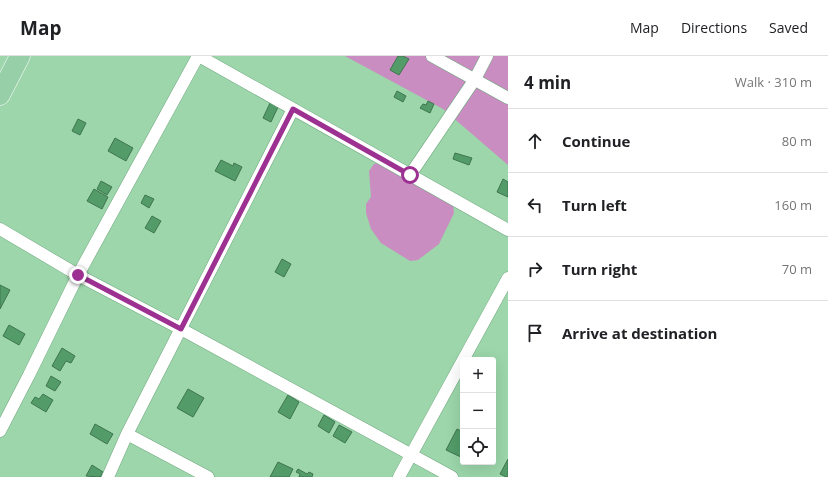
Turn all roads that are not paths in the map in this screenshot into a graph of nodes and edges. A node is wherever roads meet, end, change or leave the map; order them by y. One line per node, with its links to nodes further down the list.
1 (20, 56): 6 (main road)
2 (199, 56): 8 (street); 12 (street)
3 (432, 56): 5 (street)
4 (487, 56): 5 (street)
5 (474, 80): 7 (street); 9 (street)
6 (0, 95)
7 (508, 98)
8 (293, 109): 9 (street); 14 (street)
9 (410, 175): 11 (street)
10 (0, 229): 12 (street)
11 (508, 230)
12 (78, 275): 14 (street); 15 (street)
13 (508, 278): 17 (street)
14 (181, 329): 16 (street); 17 (street)
15 (0, 431)
16 (127, 434): 18 (street); 19 (street)
17 (411, 454): 20 (street); 21 (street)
18 (108, 477)
19 (208, 477)
20 (400, 477)
21 (452, 477)

